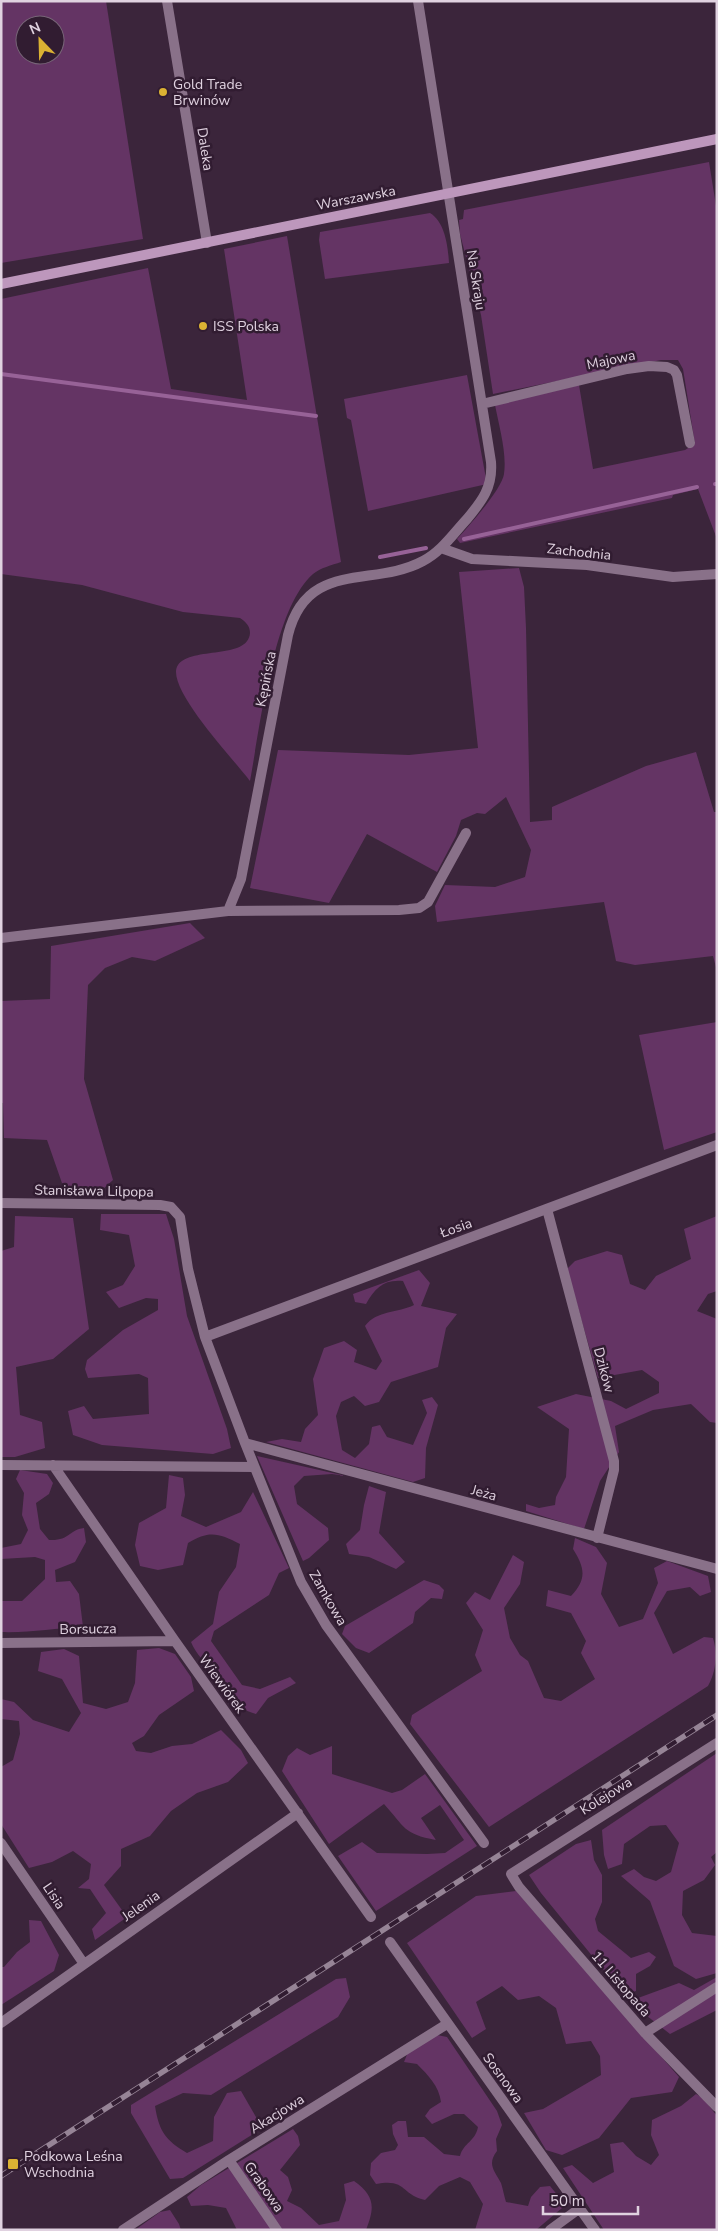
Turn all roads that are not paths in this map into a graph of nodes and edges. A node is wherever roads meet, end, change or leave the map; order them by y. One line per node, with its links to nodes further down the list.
1 (167, 1): 5 (street, Daleka)
2 (418, 1): 4 (street, Na Skraju)
3 (717, 140): 4 (main road, Warszawska)
4 (449, 194): 5 (main road, Warszawska); 7 (street, Na Skraju)
5 (207, 243): 6 (main road, Warszawska)
6 (1, 284)
7 (482, 404): 8 (street, Majowa); 9 (street, Na Skraju)
8 (690, 443)
9 (441, 548): 10 (street, Zachodnia); 12 (street, Kępińska)
10 (717, 574)
11 (466, 833): 12 (street)
12 (228, 911): 13 (street)
13 (1, 938)
14 (717, 1145): 16 (street, Łosia)
15 (1, 1203): 17 (street, Stanisława Lilpopa)
16 (547, 1209): 17 (street, Łosia); 22 (street, Dzików)
17 (205, 1336): 18 (street, Zamkowa)
18 (245, 1443): 21 (street, Zamkowa); 22 (street, Jeża)
19 (1, 1465): 20 (street)
20 (53, 1465): 21 (street); 24 (street, Wiewiórek)
21 (254, 1467): 29 (street, Zamkowa)
22 (597, 1538): 23 (street, Jeża)
23 (717, 1569)
24 (175, 1642): 25 (street, Borsucza); 27 (street, Wiewiórek)
25 (1, 1643)
26 (717, 1743): 30 (street, Kolejowa)
27 (298, 1813): 31 (street, Wiewiórek); 33 (street, Jelenia)
28 (1, 1843): 33 (street, Lisia)
29 (484, 1843)
30 (511, 1874): 37 (street, 11 Listopada)
31 (371, 1917)
32 (390, 1942): 36 (street, Sosnowa)
33 (84, 1964): 35 (street, Jelenia)
34 (717, 1987): 37 (street)
35 (1, 2023)
36 (447, 2024): 39 (street, Akacjowa); 40 (street, Sosnowa)
37 (645, 2033): 38 (street, 11 Listopada)
38 (717, 2107)
39 (229, 2160): 41 (street, Akacjowa); 42 (street, Grabowa)
40 (580, 2208): 43 (street); 44 (street, Sosnowa)
41 (123, 2230)
42 (277, 2230)
43 (550, 2230)
44 (596, 2230)

